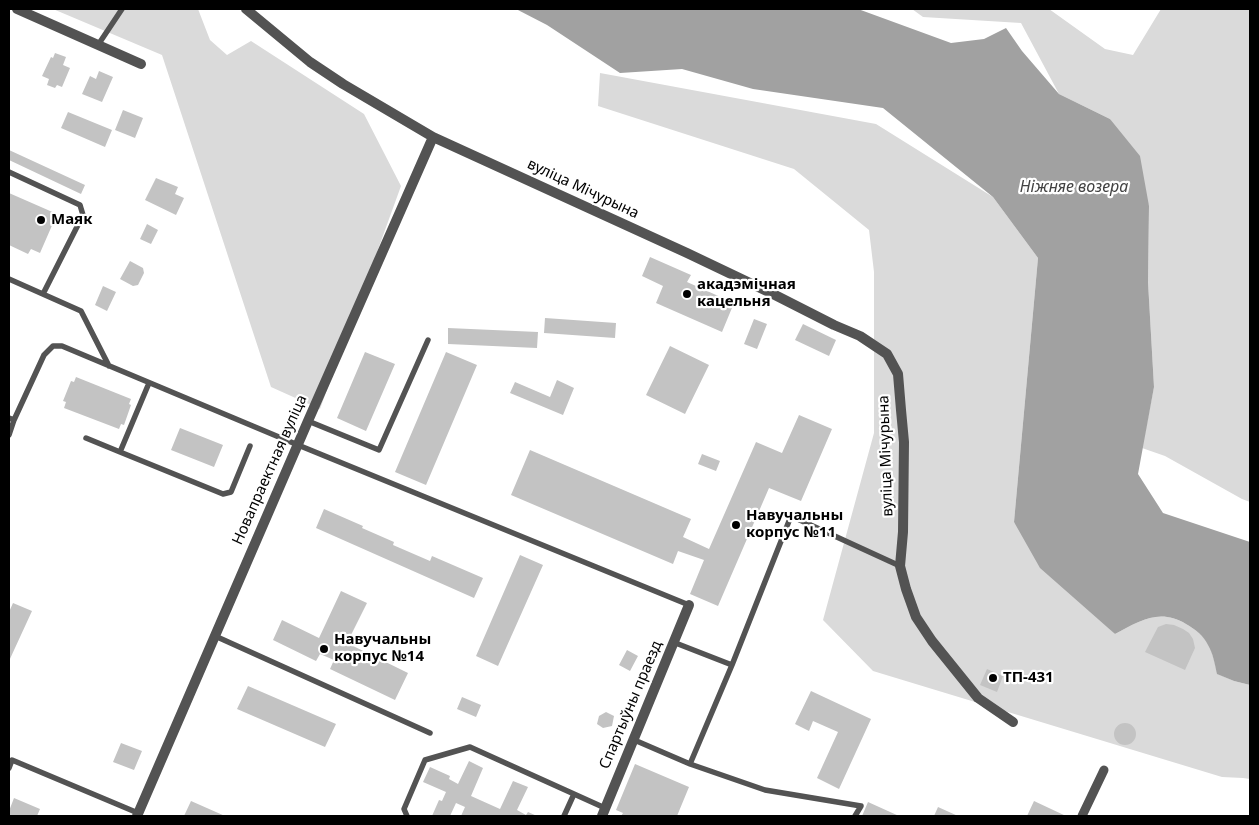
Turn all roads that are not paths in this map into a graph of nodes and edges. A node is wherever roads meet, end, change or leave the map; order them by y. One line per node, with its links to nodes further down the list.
1 (17, 9): 4 (street)
2 (122, 9): 4 (lane)
3 (246, 9): 6 (street, вуліца Мічурына)
4 (98, 45): 5 (street)
5 (141, 64)
6 (433, 137): 14 (street, Новапраектная вуліца); 20 (street, вуліца Мічурына)
7 (9, 172): 9 (lane)
8 (9, 279): 9 (lane)
9 (43, 294): 11 (lane)
10 (428, 340): 14 (lane)
11 (109, 366): 12 (lane); 13 (lane)
12 (149, 383): 17 (lane); 19 (lane)
13 (11, 419): 15 (lane)
14 (308, 421): 17 (street, Новапраектная вуліца)
15 (9, 435)
16 (86, 438): 19 (lane)
17 (298, 445): 21 (lane); 22 (street, Новапраектная вуліца)
18 (250, 446): 19 (lane)
19 (120, 452)
20 (900, 566): 24 (lane); 25 (street, вуліца Мічурына)
21 (689, 605): 23 (street, Спартыўны праезд)
22 (215, 636): 26 (lane); 33 (street, Новапраектная вуліца)
23 (673, 642): 24 (lane); 27 (street, Спартыўны праезд)
24 (732, 665): 28 (lane)
25 (1013, 722)
26 (430, 733)
27 (632, 739): 28 (lane); 32 (street, Спартыўны праезд)
28 (690, 764): 36 (lane)
29 (9, 768): 33 (lane)
30 (1104, 770): 37 (street)
31 (574, 794): 32 (lane); 34 (lane); 35 (lane)
32 (603, 812)
33 (138, 814)
34 (407, 816)
35 (564, 816)
36 (855, 816)
37 (1082, 816)

